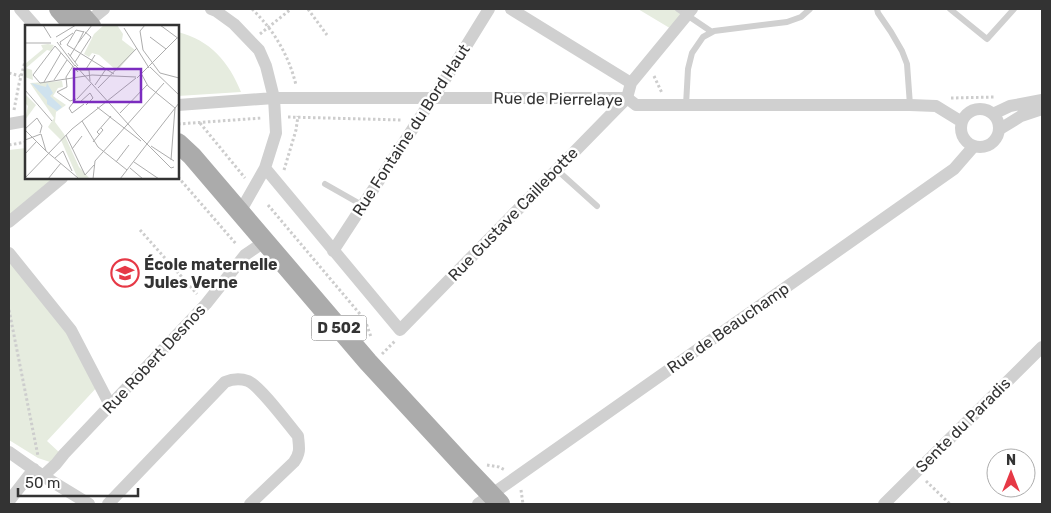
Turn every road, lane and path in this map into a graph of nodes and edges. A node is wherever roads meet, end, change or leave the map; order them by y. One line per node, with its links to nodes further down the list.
1 (20, 9): 15 (street)
2 (59, 9): 14 (main road)
3 (104, 9): 14 (street)
4 (211, 9): 18 (street)
5 (291, 9): 18 (path)
6 (308, 9): 17 (path)
7 (489, 9): 26 (street, Rue Fontaine du Bord Haut)
8 (511, 9): 23 (street)
9 (810, 9): 16 (lane)
10 (877, 9): 31 (lane)
11 (950, 9): 12 (lane)
12 (1014, 9)
13 (686, 10): 16 (lane); 20 (street)
14 (82, 22)
15 (34, 25)
16 (712, 32): 30 (lane)
17 (328, 35)
18 (251, 42): 25 (street)
19 (25, 61): 22 (path)
20 (649, 61): 23 (street); 24 (path)
21 (9, 74): 22 (path)
22 (20, 76): 37 (path)
23 (632, 83): 27 (street)
24 (668, 96)
25 (274, 98): 26 (street, Rue de Pierrelaye); 29 (street, Rue de Pierrelaye); 34 (street)
26 (432, 98): 27 (street, Rue de Pierrelaye); 35 (street, Rue Fontaine du Bord Haut)
27 (627, 98): 30 (street, Rue de Pierrelaye); 47 (street, Rue Gustave Caillebotte)
28 (1042, 100): 33 (street)
29 (179, 105)
30 (686, 105): 31 (street, Rue de Pierrelaye)
31 (910, 105): 36 (street, Rue de Pierrelaye)
32 (1042, 109): 40 (street)
33 (993, 114): 36 (street); 40 (street)
34 (276, 117): 35 (path); 38 (path); 46 (street)
35 (417, 121): 53 (street, Rue Fontaine du Bord Haut)
36 (962, 122): 44 (street)
37 (16, 123)
38 (200, 123): 39 (path); 51 (path)
39 (179, 124)
40 (1000, 129): 44 (street)
41 (179, 135): 45 (main road, D 502)
42 (25, 142): 43 (path)
43 (9, 145)
44 (974, 146): 73 (street, Rue de Beauchamp)
45 (185, 150): 55 (main road, D 502)
46 (265, 168): 51 (street); 59 (street)
47 (557, 170): 54 (lane); 59 (street, Rue Gustave Caillebotte)
48 (179, 178): 61 (path)
49 (61, 179): 56 (street)
50 (325, 184): 53 (lane)
51 (253, 188): 55 (street)
52 (268, 205): 64 (path)
53 (362, 205): 59 (street, Rue Fontaine du Bord Haut)
54 (597, 206)
55 (240, 212): 58 (main road, D 502)
56 (9, 222)
57 (140, 230): 62 (path)
58 (264, 242): 61 (street, Rue Robert Desnos); 75 (main road, D 502)
59 (333, 251)
60 (9, 253): 68 (street)
61 (245, 255): 62 (street, Rue Robert Desnos)
62 (206, 304): 68 (street, Rue Robert Desnos)
63 (9, 310): 71 (path)
64 (372, 339)
65 (1042, 346): 72 (street, Sente du Paradis)
66 (378, 349): 67 (path)
67 (382, 354)
68 (110, 405): 71 (street, Rue Robert Desnos)
69 (9, 452): 71 (street)
70 (483, 463): 73 (path)
71 (38, 472): 74 (street, Rue Robert Desnos); 76 (street)
72 (916, 472): 80 (street, Sente du Paradis); 81 (path)
73 (514, 479): 75 (street, Rue de Beauchamp); 79 (path)
74 (9, 501)
75 (490, 501)
76 (89, 504)
77 (108, 504): 78 (street)
78 (250, 504)
79 (523, 504)
80 (884, 504)
81 (950, 504)

